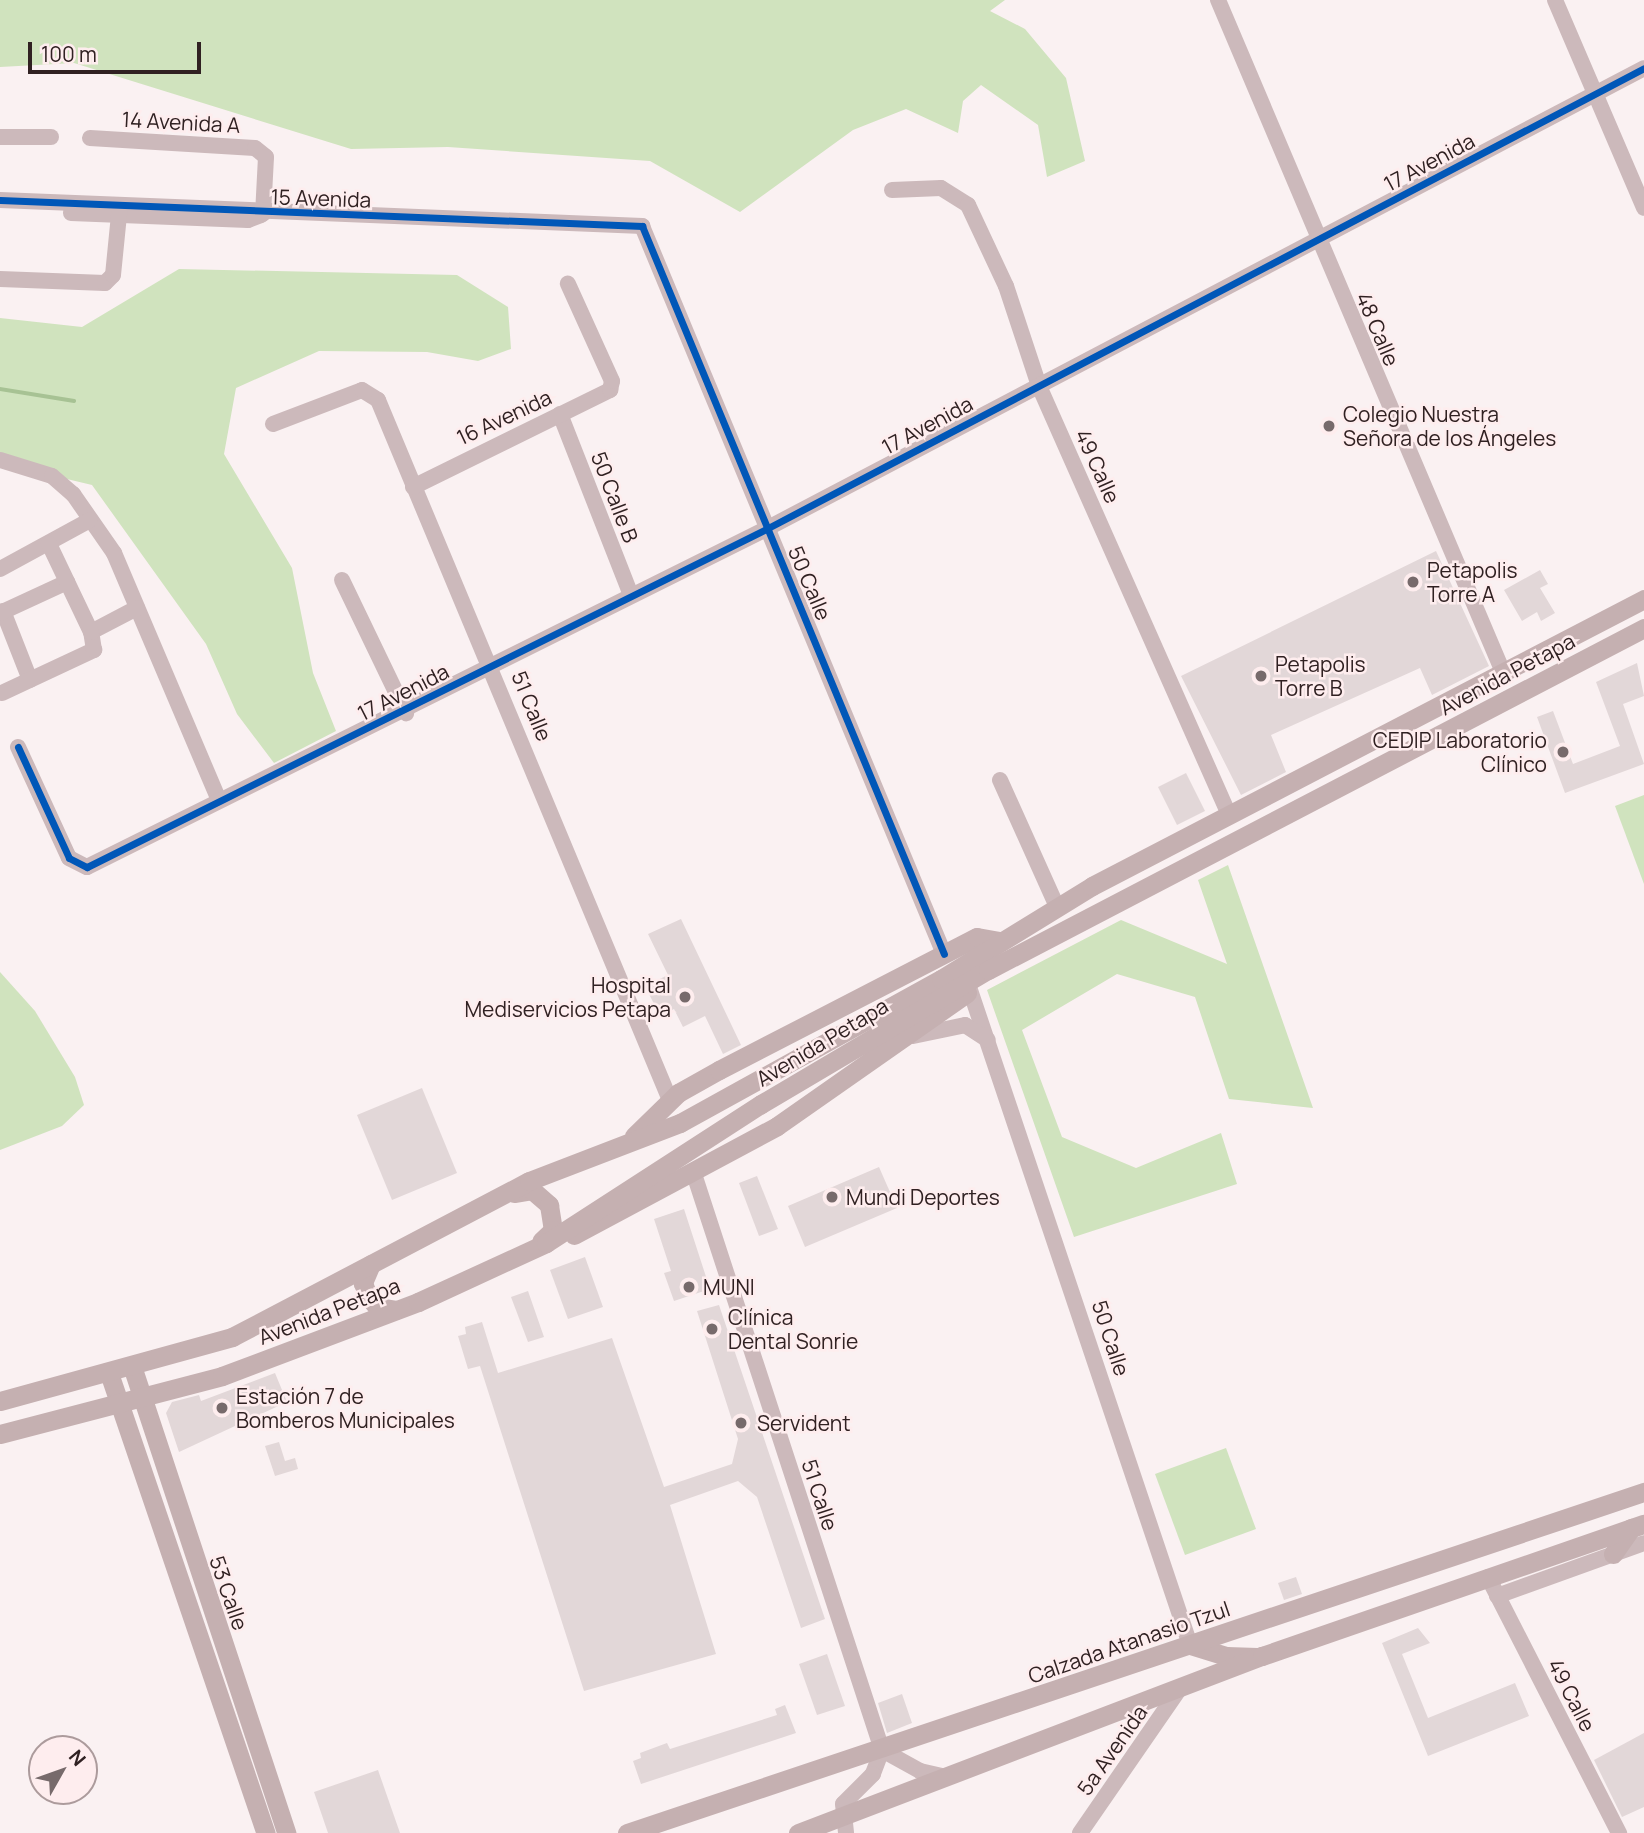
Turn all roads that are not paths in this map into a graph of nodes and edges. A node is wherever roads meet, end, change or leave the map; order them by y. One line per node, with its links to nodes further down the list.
1 (1218, 0): 16 (street, 48 Calle)
2 (1555, 0): 4 (street)
3 (1644, 68): 4 (street, 17 Avenida)
4 (1595, 95): 11 (street); 16 (street, 17 Avenida)
5 (0, 136): 6 (street)
6 (51, 137)
7 (90, 138): 14 (street, 14 Avenida A)
8 (892, 190): 19 (street, 49 Calle)
9 (0, 200): 10 (street, 15 Avenida)
10 (64, 207): 12 (street, 15 Avenida); 13 (street, 15 Avenida)
11 (1644, 208)
12 (0, 210)
13 (119, 210): 14 (street, 15 Avenida); 17 (street)
14 (263, 214): 15 (street, 15 Avenida)
15 (642, 226): 25 (street, 50 Calle)
16 (1318, 240): 19 (street, 17 Avenida); 37 (street, 48 Calle)
17 (0, 279)
18 (568, 284): 20 (street, 16 Avenida)
19 (1039, 386): 25 (street, 17 Avenida); 45 (street, 49 Calle)
20 (560, 414): 23 (street, 16 Avenida); 30 (street, 50 Calle B)
21 (273, 424): 23 (street, 51 Calle)
22 (0, 460): 24 (street)
23 (413, 486): 36 (street, 51 Calle)
24 (90, 520): 26 (street); 32 (street)
25 (768, 528): 30 (street, 17 Avenida); 48 (street, 50 Calle)
26 (49, 544): 27 (street); 29 (street)
27 (0, 569)
28 (342, 580): 41 (street)
29 (67, 582): 33 (street); 35 (street)
30 (631, 595): 36 (street, 17 Avenida)
31 (1644, 599): 37 (main road, Avenida Petapa)
32 (137, 608): 35 (street); 44 (street)
33 (1, 612): 38 (street)
34 (1644, 628): 40 (main road, Avenida Petapa)
35 (91, 632): 38 (street)
36 (492, 664): 41 (street, 17 Avenida); 53 (street, 51 Calle)
37 (1503, 673): 40 (main road); 45 (main road, Avenida Petapa)
38 (30, 680): 39 (street)
39 (2, 693)
40 (1513, 697): 49 (main road, Avenida Petapa)
41 (406, 713): 44 (street, 17 Avenida)
42 (18, 747): 44 (street, 17 Avenida)
43 (1000, 780): 46 (street)
44 (219, 800)
45 (1229, 814): 46 (main road, Avenida Petapa)
46 (1057, 907): 47 (main road, Avenida Petapa)
47 (1000, 941): 48 (main road); 54 (main road); 55 (main road, Avenida Petapa)
48 (944, 954): 53 (main road)
49 (988, 970): 50 (main road); 59 (main road, Avenida Petapa)
50 (970, 990): 51 (main road); 52 (street, 50 Calle); 56 (main road)
51 (913, 1036): 52 (street); 57 (main road)
52 (993, 1045): 74 (street, 50 Calle)
53 (670, 1100): 55 (main road)
54 (687, 1117)
55 (632, 1138): 58 (main road, Avenida Petapa)
56 (704, 1145)
57 (694, 1174): 59 (main road); 77 (street, 51 Calle)
58 (490, 1200): 60 (main road); 61 (main road, Avenida Petapa)
59 (546, 1243): 60 (main road, Avenida Petapa)
60 (520, 1255): 62 (main road, Avenida Petapa)
61 (371, 1264): 62 (main road); 63 (main road, Avenida Petapa)
62 (396, 1310): 65 (main road, Avenida Petapa)
63 (132, 1366): 64 (main road, Avenida Petapa); 65 (main road, 53 Calle)
64 (109, 1373): 66 (main road, Avenida Petapa); 67 (main road, 53 Calle)
65 (140, 1398): 67 (main road, Avenida Petapa); 81 (main road, 53 Calle)
66 (0, 1401)
67 (120, 1404): 68 (main road, Avenida Petapa); 80 (main road, 53 Calle)
68 (0, 1434)
69 (1644, 1492): 74 (main road, Calzada Atanasio Tzul)
70 (1641, 1529): 71 (main road); 72 (main road)
71 (1613, 1554): 73 (street)
72 (1488, 1577): 73 (street, 49 Calle); 75 (main road)
73 (1497, 1596): 85 (street, 49 Calle)
74 (1190, 1645): 75 (main road); 77 (main road, Calzada Atanasio Tzul)
75 (1262, 1657): 76 (main road)
76 (1178, 1691): 78 (main road); 84 (street, 5a Avenida)
77 (882, 1750): 78 (street); 79 (street); 82 (main road, Calzada Atanasio Tzul)
78 (954, 1778): 79 (main road)
79 (844, 1825): 83 (main road)
80 (267, 1833)
81 (286, 1833)
82 (627, 1833)
83 (798, 1833)
84 (1080, 1833)
85 (1619, 1833)

